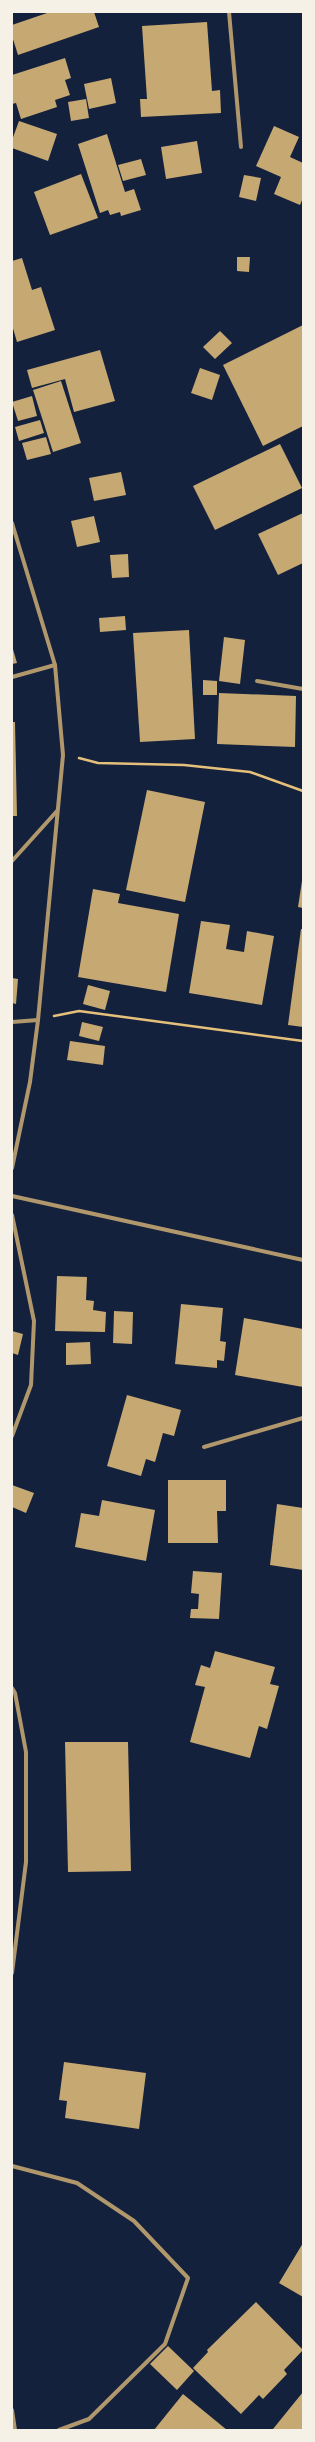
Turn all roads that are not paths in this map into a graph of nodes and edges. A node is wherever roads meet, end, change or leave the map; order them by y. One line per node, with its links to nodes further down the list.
1 (229, 12): 2 (street)
2 (242, 147)
3 (12, 523): 4 (street)
4 (55, 665): 5 (street); 8 (street)
5 (12, 677)
6 (257, 682): 7 (street)
7 (303, 689)
8 (57, 810): 9 (street); 10 (street)
9 (12, 862)
10 (38, 1020): 11 (street); 12 (street)
11 (12, 1022)
12 (12, 1168)
13 (12, 1196): 15 (street)
14 (12, 1216): 17 (street)
15 (303, 1260)
16 (303, 1418): 18 (street)
17 (12, 1436)
18 (204, 1447)
19 (12, 1688): 20 (street)
20 (12, 1973)
21 (12, 2166): 24 (street)
22 (12, 2410): 23 (street)
23 (15, 2430)
24 (59, 2430)

